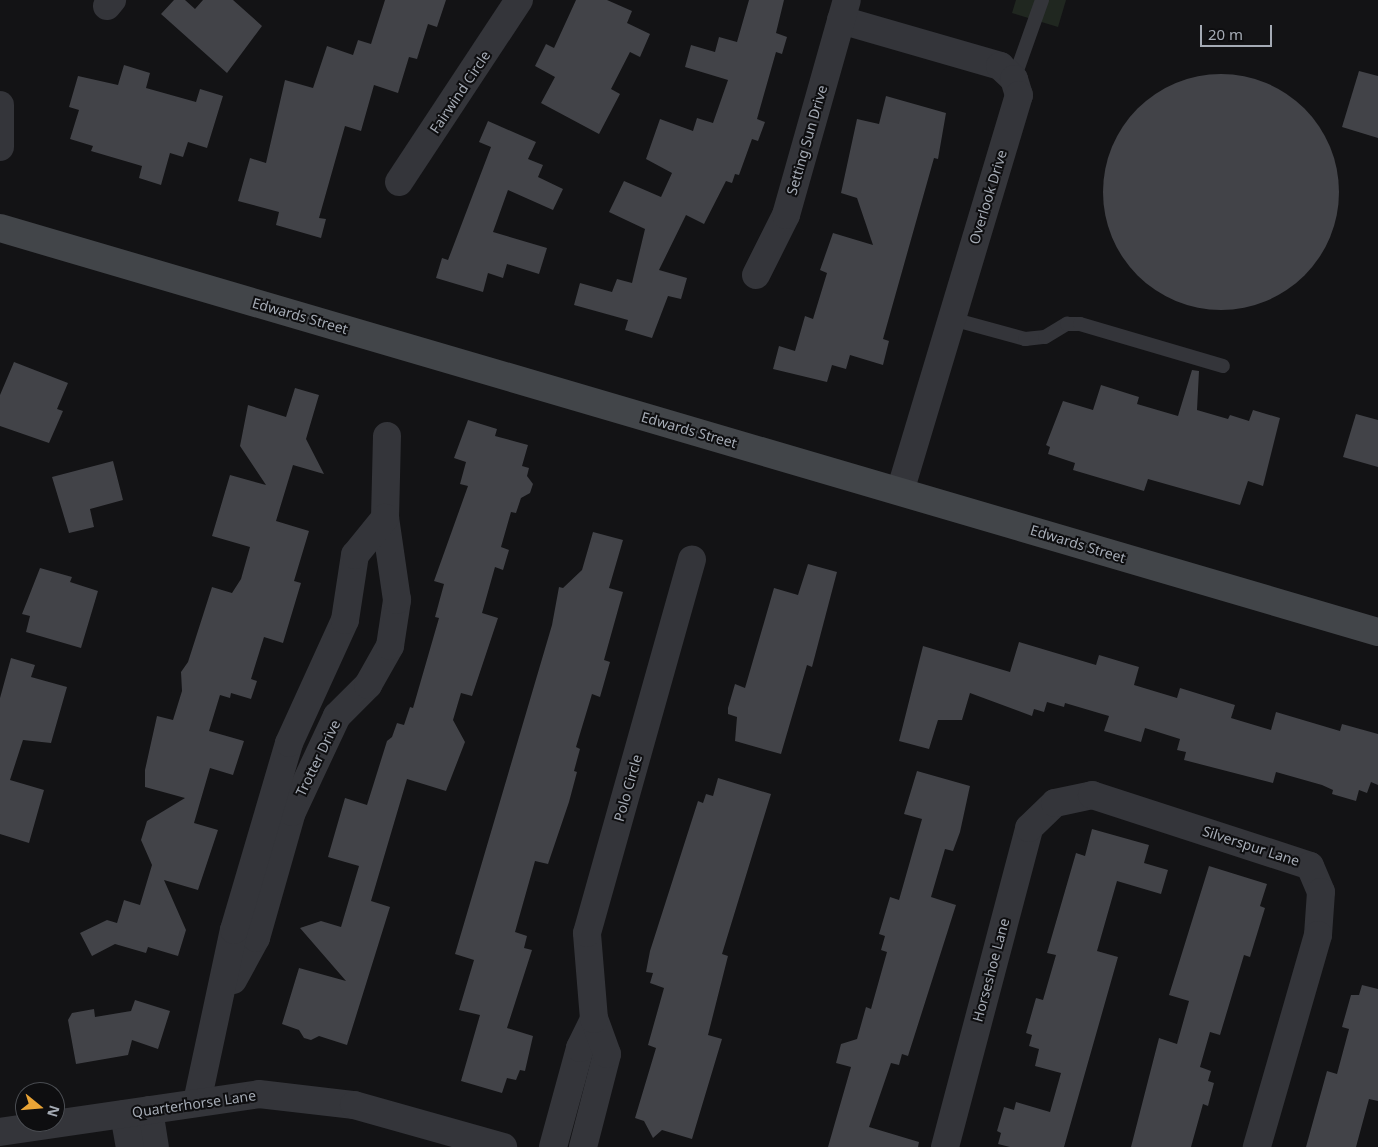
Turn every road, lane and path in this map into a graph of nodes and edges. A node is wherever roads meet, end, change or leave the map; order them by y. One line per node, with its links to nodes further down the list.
1 (519, 0): 7 (street, Fairwind Circle)
2 (1042, 0): 4 (lane)
3 (844, 10): 4 (street); 9 (street, Setting Sun Drive)
4 (1014, 79): 10 (street, Overlook Drive)
5 (0, 105): 6 (street)
6 (0, 147)
7 (399, 182)
8 (0, 228): 13 (main road, Edwards Street)
9 (756, 275)
10 (952, 319): 11 (lane); 13 (street, Overlook Drive)
11 (1223, 366)
12 (387, 436): 14 (street, Trotter Drive)
13 (900, 491): 16 (main road, Edwards Street)
14 (385, 518): 18 (street, Trotter Drive); 18 (street, Trotter Drive)
15 (692, 559): 19 (street, Polo Circle)
16 (1378, 632)
17 (1055, 802): 28 (street, Horseshoe Lane); 29 (street, Silverspur Lane)
18 (222, 1001): 20 (street, Trotter Drive)
19 (594, 1019): 26 (street); 27 (street, Polo Circle)
20 (197, 1102): 21 (street, Quarterhorse Lane); 25 (street, Quarterhorse Lane)
21 (137, 1112): 22 (street, Quarterhorse Lane); 23 (street); 24 (street)
22 (0, 1132)
23 (130, 1147)
24 (155, 1147)
25 (502, 1147)
26 (553, 1147)
27 (583, 1147)
28 (945, 1147)
29 (1257, 1147)

